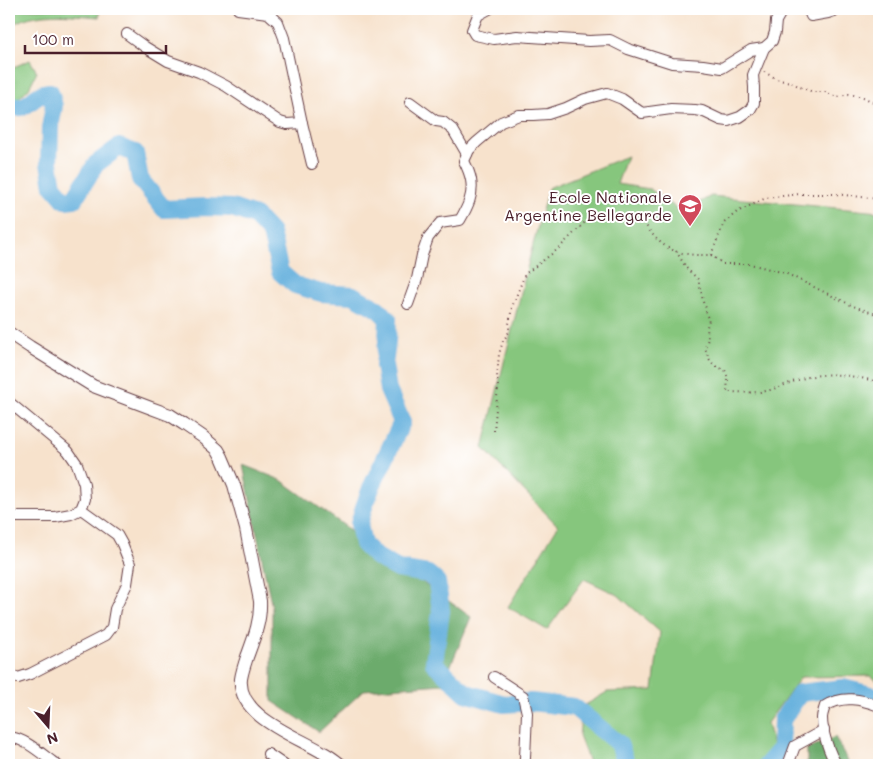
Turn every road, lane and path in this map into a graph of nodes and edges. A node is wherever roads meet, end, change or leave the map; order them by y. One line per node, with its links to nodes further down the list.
1 (238, 9): 11 (street)
2 (490, 9): 7 (street)
3 (783, 9): 7 (street)
4 (808, 9): 5 (street)
5 (840, 9)
6 (127, 34): 11 (street)
7 (764, 48): 8 (street)
8 (758, 64): 10 (path); 12 (street)
9 (410, 102): 12 (street)
10 (879, 103)
11 (302, 123): 13 (street)
12 (467, 154): 17 (street)
13 (312, 164)
14 (879, 199): 16 (path)
15 (676, 251): 16 (path); 20 (path); 22 (path)
16 (710, 255): 18 (path)
17 (408, 304)
18 (879, 315)
19 (9, 333): 33 (main road)
20 (879, 382)
21 (9, 402): 23 (street)
22 (494, 431)
23 (81, 509): 24 (street); 25 (street)
24 (9, 517)
25 (9, 670)
26 (494, 677): 34 (street)
27 (879, 706): 28 (street)
28 (824, 730): 35 (street); 36 (street)
29 (9, 737): 31 (street)
30 (268, 754): 32 (street)
31 (56, 765)
32 (284, 765)
33 (341, 765)
34 (524, 765)
35 (788, 765)
36 (837, 765)

